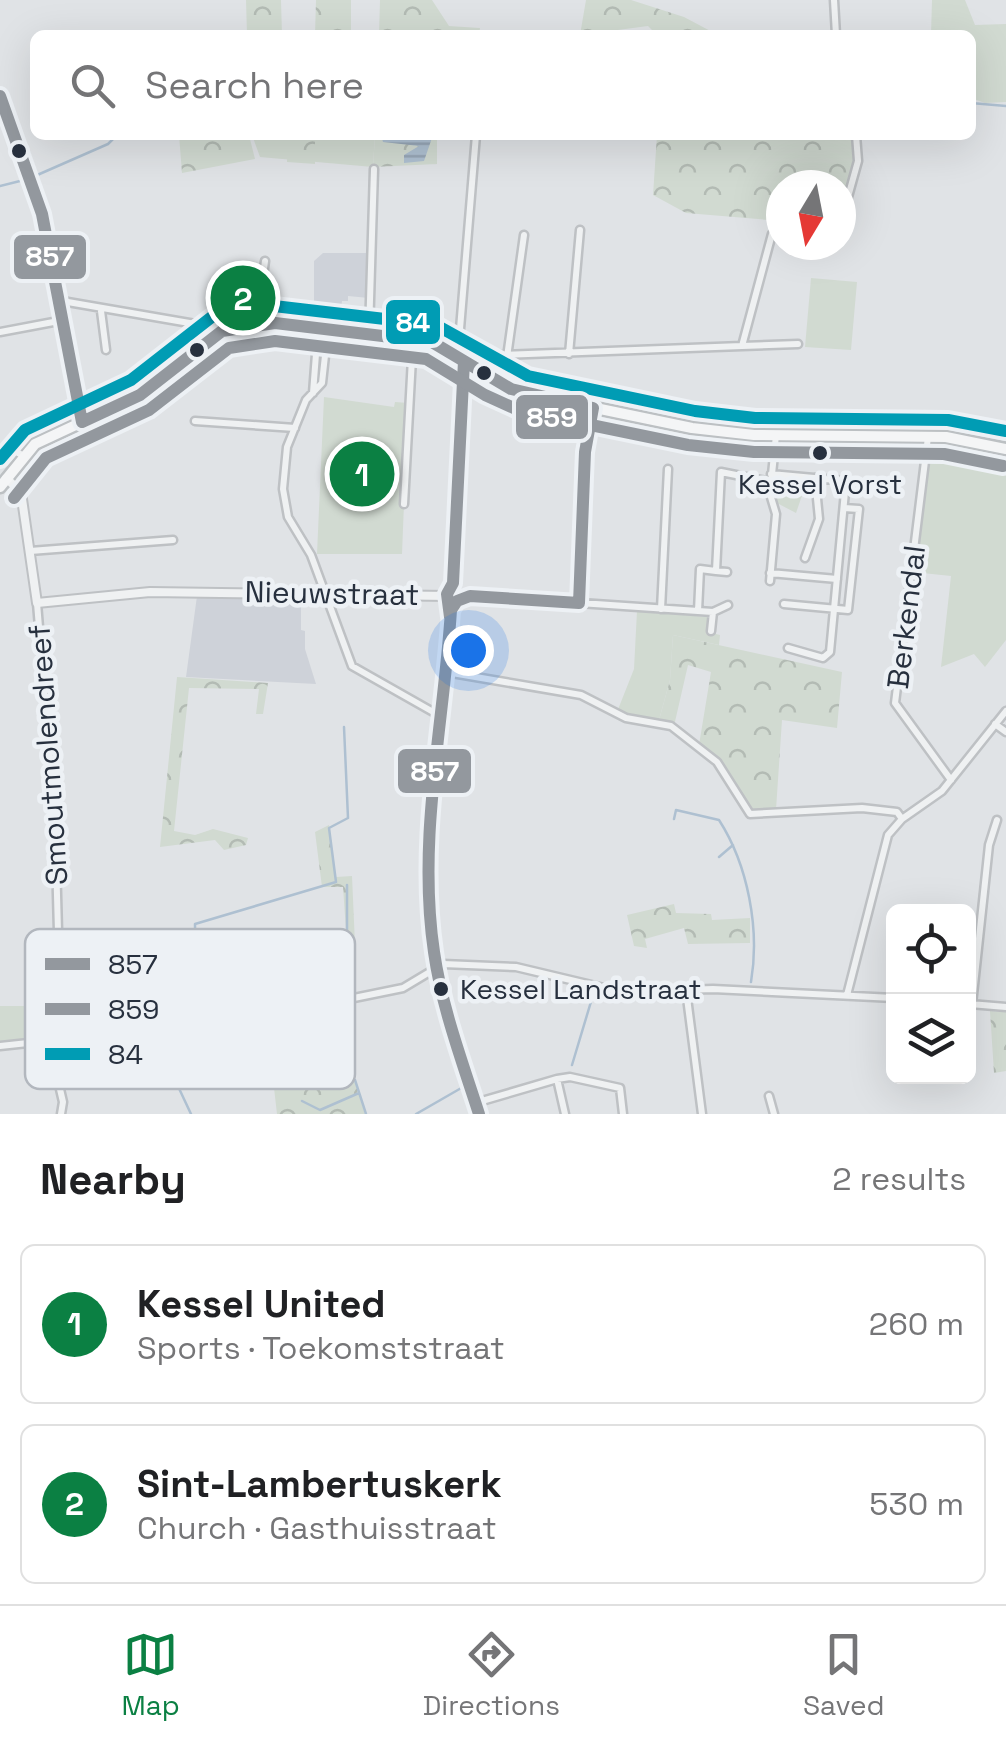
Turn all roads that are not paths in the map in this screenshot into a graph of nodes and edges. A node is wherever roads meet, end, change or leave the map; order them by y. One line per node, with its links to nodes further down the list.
1 (834, 0): 2 (street)
2 (836, 30)
3 (0, 96): 4 (street)
4 (4, 112): 13 (street)
5 (476, 140): 24 (street)
6 (856, 140): 8 (street)
7 (374, 170): 19 (street)
8 (856, 170)
9 (580, 230): 26 (street)
10 (524, 235): 27 (street)
11 (766, 256): 23 (street)
12 (266, 262): 16 (street)
13 (62, 301): 14 (street); 15 (street)
14 (101, 311): 18 (street); 25 (street)
15 (66, 320): 17 (street); 31 (street)
16 (267, 324): 18 (main road); 20 (main road)
17 (0, 332)
18 (218, 333): 31 (main road)
19 (369, 333): 20 (main road); 21 (main road)
20 (327, 334): 32 (street)
21 (413, 339): 24 (main road); 42 (street)
22 (798, 344): 23 (street)
23 (742, 346): 26 (street)
24 (449, 349): 28 (main road)
25 (106, 350)
26 (569, 354): 27 (street)
27 (507, 357): 28 (street)
28 (464, 361): 29 (main road); 51 (street)
29 (593, 408): 33 (main road); 54 (street)
30 (195, 421): 32 (street)
31 (82, 422): 37 (main road)
32 (295, 428): 50 (street)
33 (776, 435): 34 (main road); 39 (street)
34 (928, 436): 35 (main road); 69 (street, Berkendal)
35 (1006, 449)
36 (0, 450): 37 (street)
37 (22, 455): 41 (main road)
38 (668, 469): 58 (street)
39 (771, 478): 40 (street); 47 (street); 49 (street)
40 (815, 478): 43 (street); 46 (street)
41 (3, 482): 45 (street, Smoutmolendreef)
42 (404, 504)
43 (844, 508): 49 (street); 57 (street)
44 (173, 540): 45 (street)
45 (30, 550): 53 (street, Smoutmolendreef)
46 (806, 558)
47 (716, 571): 48 (street); 60 (street)
48 (727, 572)
49 (836, 578): 57 (street)
50 (322, 593): 51 (street, Nieuwstraat); 53 (street, Nieuwstraat); 66 (street)
51 (447, 594): 52 (street, Nieuwstraat); 59 (street)
52 (470, 596): 54 (street, Nieuwstraat); 59 (street)
53 (37, 603): 72 (street, Smoutmolendreef)
54 (580, 603): 58 (street, Nieuwstraat)
55 (784, 604): 57 (street)
56 (728, 605): 61 (street)
57 (834, 608): 63 (street)
58 (661, 609): 60 (street, Nieuwstraat)
59 (450, 610): 64 (street)
60 (698, 612): 61 (street)
61 (713, 612): 62 (street)
62 (712, 631)
63 (788, 648)
64 (446, 672): 66 (street); 70 (street)
65 (1006, 711): 67 (street)
66 (442, 717): 73 (street)
67 (996, 724): 68 (street); 69 (street)
68 (1006, 732)
69 (952, 780): 70 (street)
70 (902, 818): 76 (street)
71 (998, 820): 75 (street)
72 (58, 929)
73 (436, 967): 74 (street); 78 (street); 86 (street)
74 (686, 990): 76 (street); 91 (street)
75 (971, 994)
76 (847, 995): 77 (street)
77 (886, 997)
78 (355, 998)
79 (976, 1004): 80 (street)
80 (1006, 1007)
81 (25, 1044): 82 (street)
82 (0, 1046)
83 (557, 1079): 86 (street); 89 (street); 90 (street)
84 (61, 1089): 87 (street)
85 (769, 1096): 92 (street)
86 (475, 1103): 88 (street)
87 (61, 1114)
88 (479, 1114)
89 (565, 1114)
90 (623, 1114)
91 (702, 1114)
92 (774, 1114)

